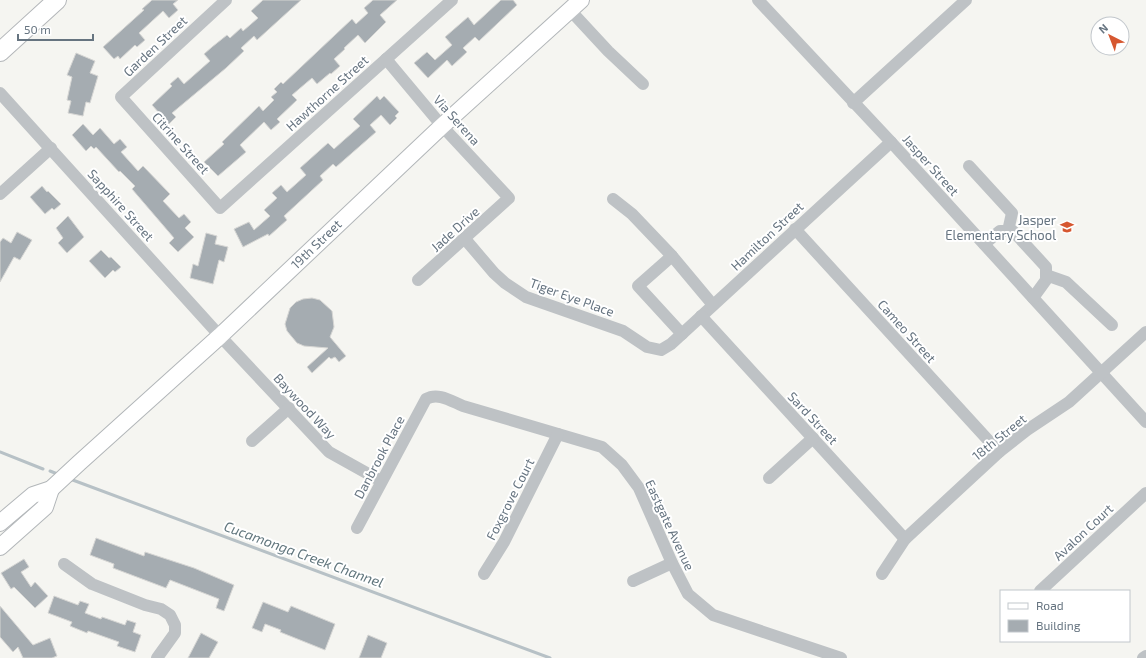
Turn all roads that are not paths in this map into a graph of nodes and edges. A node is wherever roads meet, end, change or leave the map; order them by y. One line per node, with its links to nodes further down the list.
1 (57, 0): 7 (highway)
2 (226, 0): 11 (street, Garden Street)
3 (452, 0): 8 (street, Hawthorne Street)
4 (758, 0): 12 (street, Jasper Street)
5 (966, 0): 12 (street)
6 (575, 5): 9 (street); 13 (main road, 19th Street)
7 (0, 52)
8 (386, 59): 13 (street, Via Serena); 20 (street, Hawthorne Street)
9 (643, 84)
10 (0, 93): 15 (street, Sapphire Street)
11 (121, 97): 20 (street, Citrine Street)
12 (853, 103): 14 (street, Jasper Street)
13 (442, 126): 18 (street, Via Serena); 34 (main road, 19th Street)
14 (891, 142): 21 (street, Hamilton Street); 24 (street, Jasper Street)
15 (52, 148): 17 (street); 34 (street, Sapphire Street)
16 (969, 166): 22 (street)
17 (0, 194)
18 (509, 198): 23 (street, Jade Drive)
19 (613, 200): 25 (street)
20 (220, 208)
21 (795, 229): 29 (street, Hamilton Street); 43 (street, Cameo Street)
22 (1008, 231): 24 (street); 26 (street)
23 (465, 239): 27 (street, Jade Drive); 35 (street, Tiger Eye Place)
24 (984, 244): 28 (street, Jasper Street)
25 (672, 256): 29 (street); 33 (street)
26 (1046, 275): 28 (street); 31 (street)
27 (418, 280)
28 (1033, 298): 36 (street, Jasper Street)
29 (713, 305): 30 (street, Hamilton Street)
30 (701, 316): 33 (street, Hamilton Street); 41 (street, Sard Street)
31 (1112, 325)
32 (1146, 332): 36 (street, 18th Street)
33 (682, 334): 35 (street, Hamilton Street)
34 (220, 336): 38 (street, Baywood Way); 46 (main road, 19th Street)
35 (661, 350)
36 (1101, 374): 39 (street, Jasper Street); 43 (street, 18th Street)
37 (426, 399): 40 (street, Eastgate Avenue); 45 (street, Danbrook Place)
38 (289, 408): 42 (street); 45 (street, Baywood Way)
39 (1146, 422)
40 (558, 434): 52 (street, Eastgate Avenue); 54 (street, Foxgrove Court)
41 (813, 438): 44 (street); 50 (street, Sard Street)
42 (252, 441)
43 (999, 452): 50 (street, 18th Street)
44 (769, 478)
45 (382, 480): 49 (street, Danbrook Place)
46 (52, 488): 48 (main road); 51 (main road)
47 (1146, 493): 57 (street, Avalon Court)
48 (0, 523)
49 (357, 528)
50 (905, 539): 55 (street, 18th Street)
51 (0, 547)
52 (672, 563): 56 (street); 60 (street, Eastgate Avenue)
53 (64, 564): 59 (street)
54 (484, 574)
55 (882, 574)
56 (634, 581)
57 (1041, 590)
58 (1146, 656): 61 (street)
59 (157, 658)
60 (841, 658)
61 (1143, 658)

